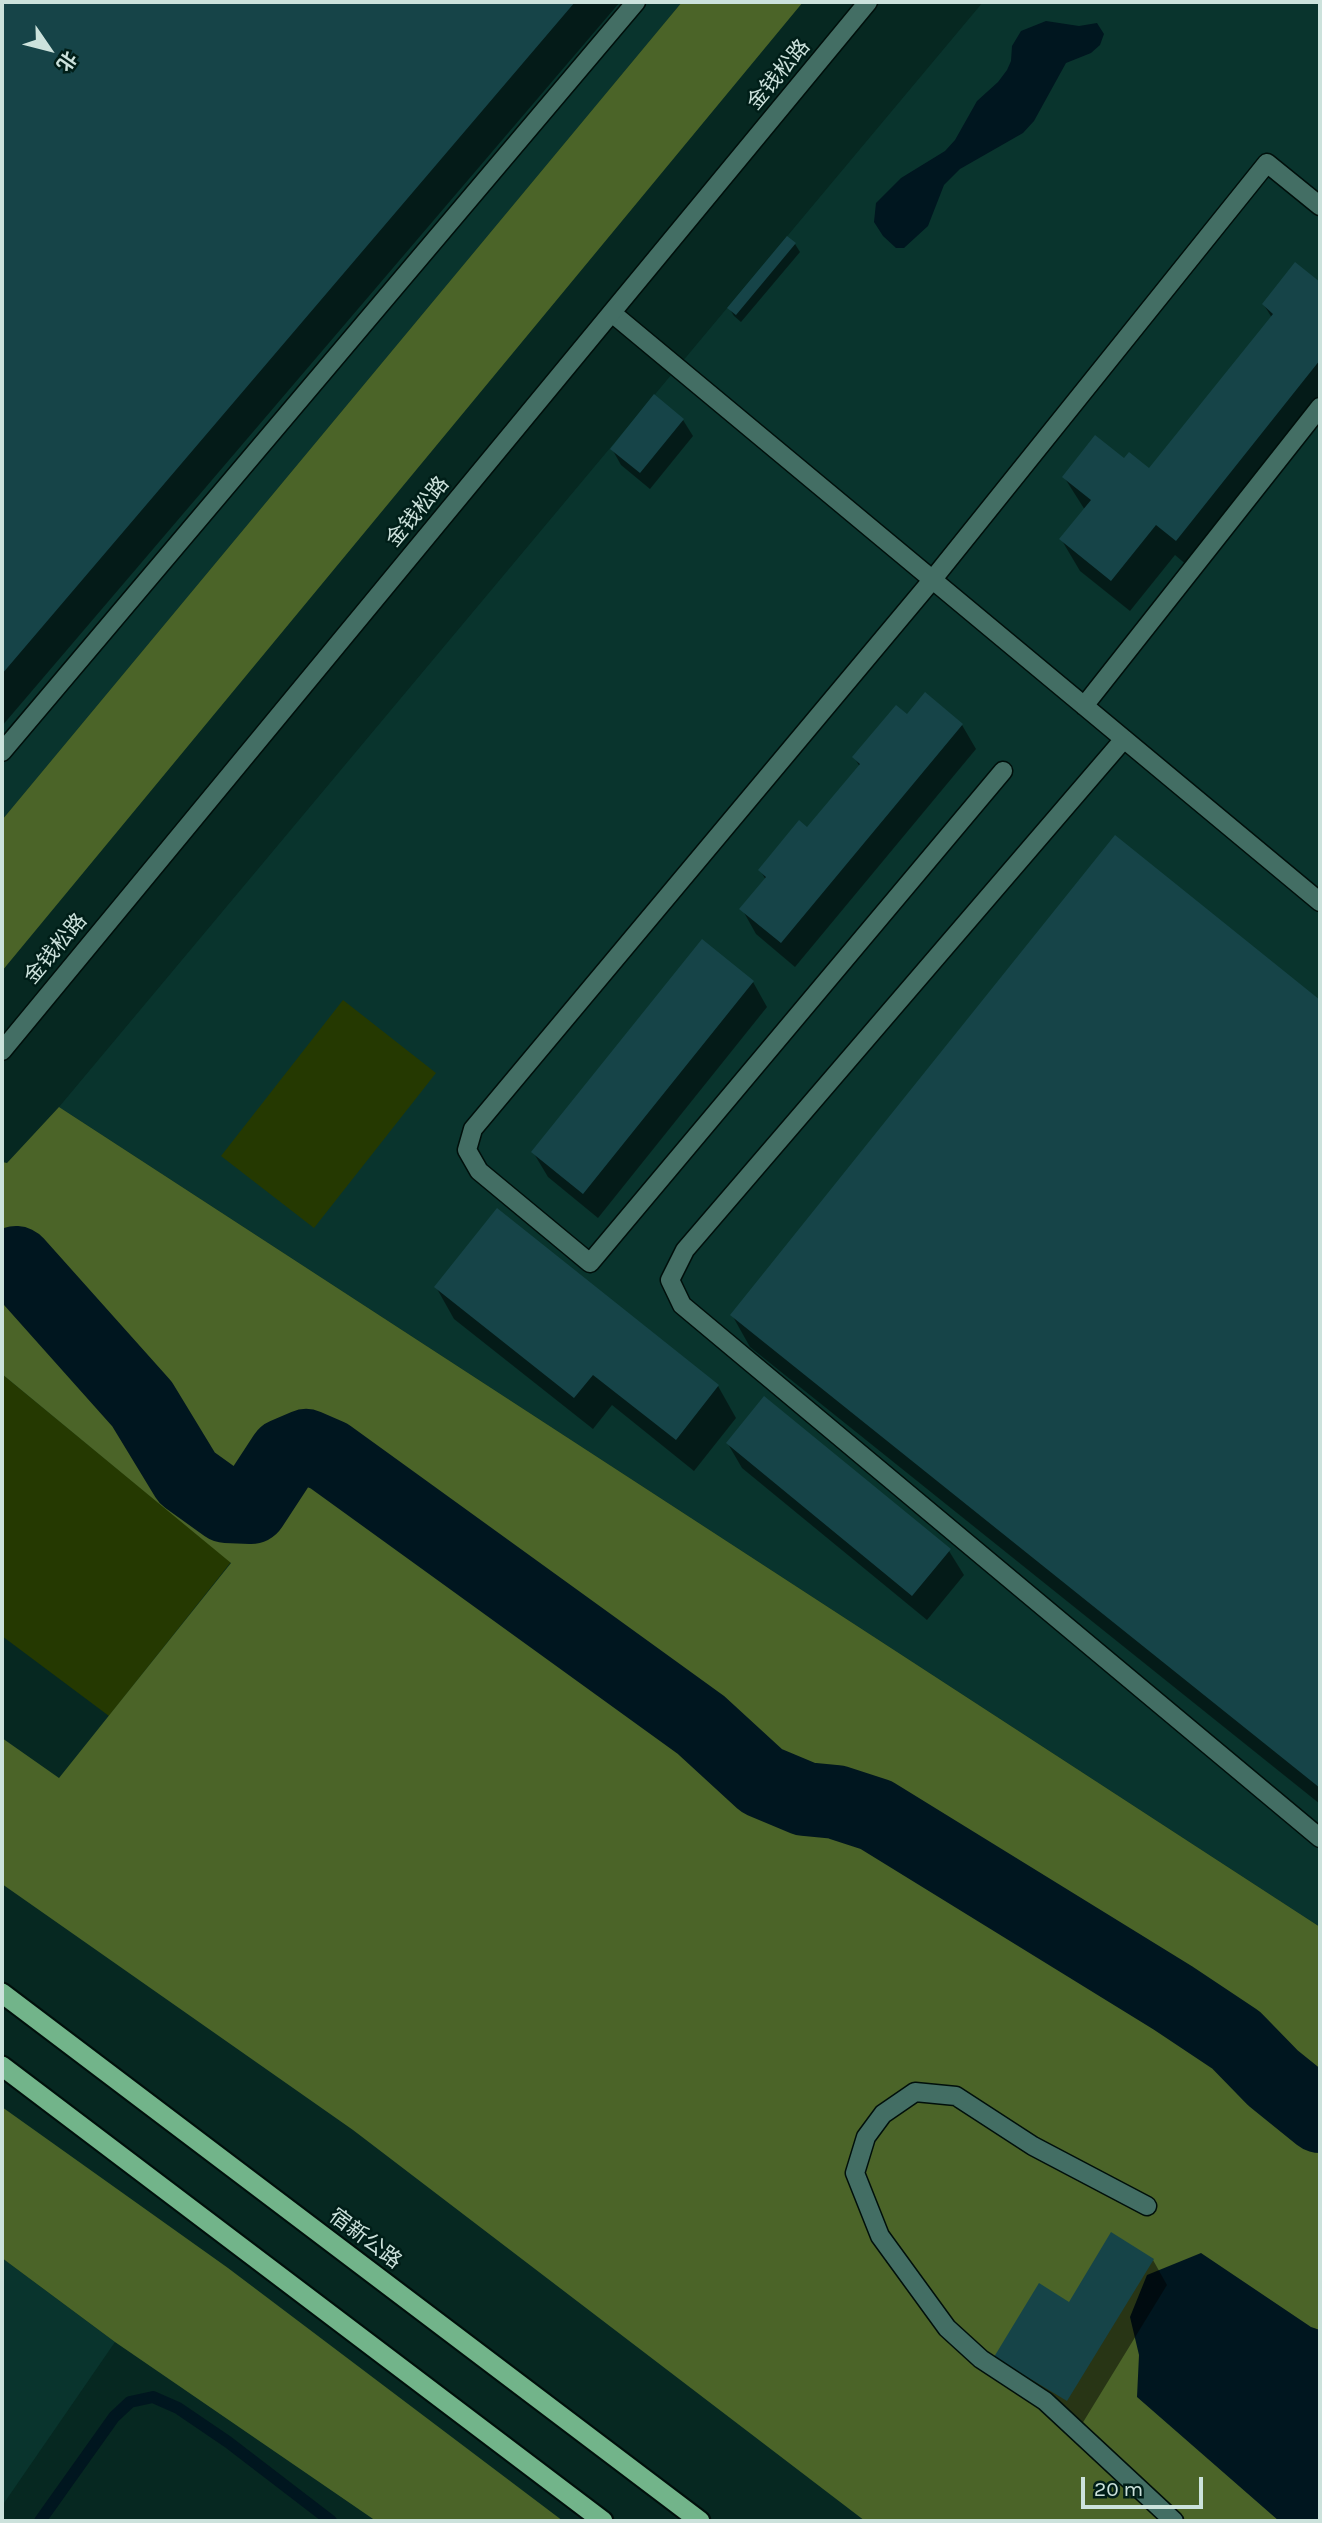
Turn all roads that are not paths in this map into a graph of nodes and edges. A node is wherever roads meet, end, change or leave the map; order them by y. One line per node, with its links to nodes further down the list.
1 (636, 2): 9 (street)
2 (868, 2): 4 (street, 金钱松路)
3 (1320, 206): 6 (street)
4 (612, 313): 6 (street); 12 (street, 金钱松路)
5 (1320, 407): 7 (street)
6 (933, 579): 7 (street); 10 (street)
7 (1084, 706): 8 (street)
8 (1124, 739): 11 (street); 13 (street)
9 (2, 752)
10 (1003, 771)
11 (1320, 902)
12 (2, 1051)
13 (1320, 1839)
14 (2, 1993): 18 (highway, 宿新公路)
15 (2, 2066): 17 (highway)
16 (1147, 2206): 19 (street)
17 (603, 2521)
18 (700, 2521)
19 (1174, 2521)

